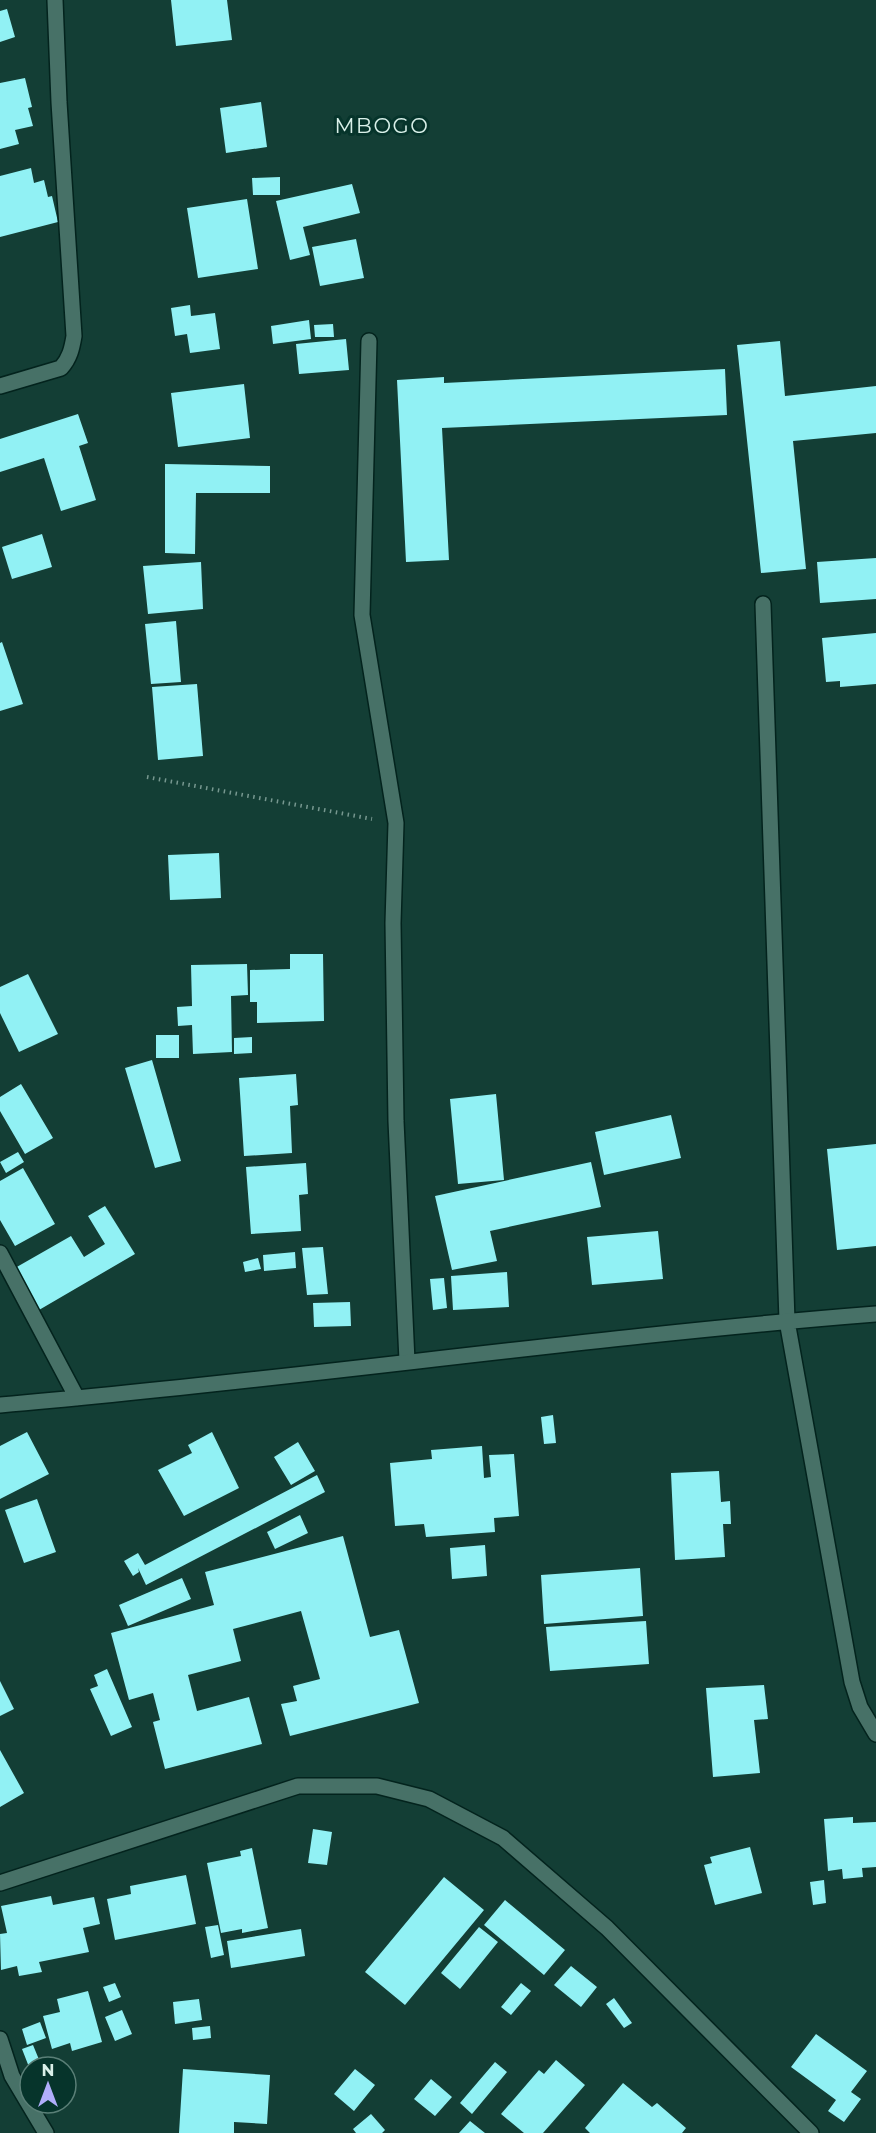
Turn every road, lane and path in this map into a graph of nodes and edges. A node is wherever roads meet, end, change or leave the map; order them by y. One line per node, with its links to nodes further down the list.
1 (55, 0): 3 (street)
2 (369, 341): 6 (street)
3 (0, 386)
4 (763, 604): 9 (street)
5 (147, 777): 6 (path)
6 (396, 824): 10 (street)
7 (0, 1253): 11 (street)
8 (876, 1314): 9 (street)
9 (788, 1321): 10 (street); 13 (street)
10 (407, 1361): 11 (street)
11 (77, 1398): 12 (street)
12 (0, 1405)
13 (876, 1734)
14 (0, 1883): 17 (street)
15 (0, 2039): 16 (street)
16 (46, 2133)
17 (811, 2133)

